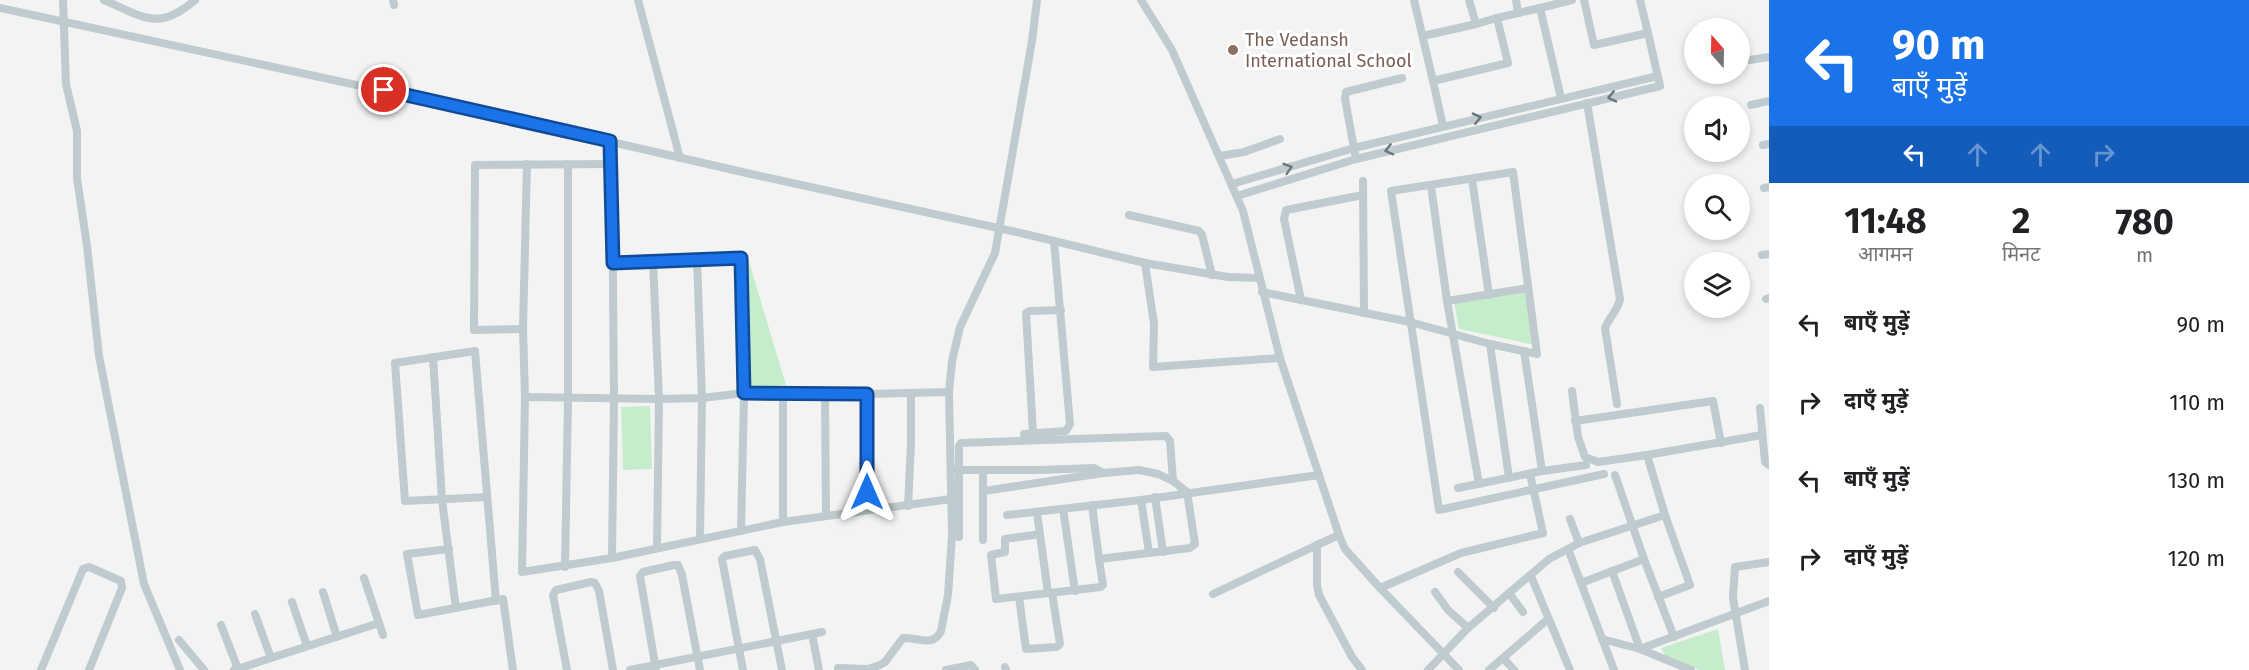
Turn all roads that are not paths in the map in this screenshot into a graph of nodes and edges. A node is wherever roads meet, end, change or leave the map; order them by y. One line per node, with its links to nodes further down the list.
1 (63, 0): 17 (street)
2 (104, 0): 3 (street)
3 (195, 0)
4 (638, 0): 35 (street)
5 (1036, 0): 47 (street)
6 (1141, 0): 34 (street)
7 (1414, 0): 20 (street)
8 (1469, 0): 18 (street)
9 (1516, 0): 15 (street)
10 (1572, 0): 14 (street)
11 (1584, 0): 19 (street)
12 (1640, 0): 19 (street)
13 (0, 8): 17 (street)
14 (1540, 8): 15 (street); 26 (street)
15 (1518, 13): 16 (street)
16 (1497, 18): 18 (street); 25 (street)
17 (63, 23): 32 (street); 188 (street)
18 (1476, 24): 20 (street)
19 (1648, 33): 23 (street)
20 (1423, 36): 25 (street)
21 (1769, 57): 22 (street)
22 (1750, 60)
23 (1658, 76): 26 (street); 28 (street, one-way to 28)
24 (1402, 78): 33 (street)
25 (1433, 81): 30 (street)
26 (1561, 98): 30 (street, one-way to 26)
27 (1769, 101): 29 (street)
28 (1587, 103): 36 (street, one-way to 36); 81 (street)
29 (1751, 105)
30 (1443, 126): 33 (street)
31 (1280, 139): 34 (street)
32 (610, 141): 35 (street); 39 (street)
33 (1354, 148): 36 (street); 42 (street, one-way to 33)
34 (1220, 156): 42 (street)
35 (680, 158): 47 (street)
36 (1356, 159): 45 (street)
37 (527, 164): 38 (street); 63 (street); 63 (street)
38 (568, 164): 39 (street); 78 (street)
39 (612, 164): 51 (street)
40 (1472, 179): 43 (street); 55 (street); 57 (street)
41 (1362, 180): 44 (street)
42 (1232, 184): 45 (street)
43 (1431, 186): 59 (street); 62 (street)
44 (1363, 195): 58 (street); 61 (street)
45 (1237, 196): 54 (street)
46 (1129, 215): 53 (street)
47 (1000, 229): 48 (street); 70 (street)
48 (1054, 241): 52 (street); 60 (street)
49 (697, 260): 50 (street); 71 (street); 77 (street)
50 (653, 261): 51 (street); 80 (street)
51 (613, 263): 79 (street)
52 (1145, 263): 53 (street); 68 (street)
53 (1212, 275): 54 (street)
54 (1259, 278): 56 (street)
55 (1528, 288): 57 (street); 66 (street)
56 (1262, 292): 58 (street); 68 (street)
57 (1489, 295): 59 (street)
58 (1301, 300): 61 (street)
59 (1447, 301): 64 (street)
60 (1061, 310): 84 (street); 84 (street)
61 (1364, 313): 62 (street)
62 (1410, 322): 64 (street); 106 (street)
63 (523, 329): 76 (street)
64 (1455, 336): 65 (street); 104 (street)
65 (1490, 344): 66 (street); 101 (street)
66 (1524, 351): 95 (street)
67 (433, 357): 109 (street); 112 (street); 112 (street)
68 (1280, 358): 99 (street)
69 (1572, 391): 83 (street)
70 (949, 392): 73 (street); 91 (street)
71 (744, 393): 72 (street); 77 (street); 125 (street)
72 (783, 393): 75 (street); 123 (street)
73 (911, 393): 74 (street); 115 (street)
74 (867, 394): 75 (street); 117 (street)
75 (825, 395): 121 (street)
76 (525, 397): 78 (street); 142 (street)
77 (702, 398): 80 (street); 129 (street)
78 (568, 399): 79 (street); 142 (street)
79 (614, 399): 80 (street); 138 (street)
80 (659, 399): 133 (street)
81 (1617, 404)
82 (1760, 408): 86 (street)
83 (1575, 422): 87 (street); 88 (street)
84 (1033, 433): 85 (street)
85 (1024, 435)
86 (1762, 435): 87 (street); 90 (street)
87 (1721, 443): 88 (street)
88 (1647, 455): 120 (street)
89 (1586, 465): 95 (street)
90 (1769, 465)
91 (950, 470): 92 (street); 111 (street)
92 (959, 470): 93 (street); 103 (street); 128 (street)
93 (983, 470): 94 (street); 107 (street)
94 (1039, 470): 96 (street); 102 (street)
95 (1542, 471): 97 (street)
96 (1103, 473): 102 (street); 103 (street)
97 (1530, 474): 101 (street); 106 (street)
98 (1604, 474): 106 (street)
99 (1319, 475): 108 (street); 127 (street)
100 (1615, 475): 124 (street)
101 (1509, 478): 104 (street)
102 (1041, 481): 107 (street)
103 (1173, 481): 108 (street)
104 (1479, 484): 105 (street)
105 (1458, 488)
106 (1534, 490): 148 (street)
107 (984, 491): 130 (street)
108 (1187, 492): 110 (street); 136 (street)
109 (487, 497): 112 (street); 157 (street)
110 (1155, 497): 113 (street); 136 (street)
111 (951, 499): 115 (street); 198 (street)
112 (442, 500): 134 (street)
113 (1141, 500): 114 (street); 137 (street)
114 (1092, 505): 116 (street); 139 (street)
115 (908, 506): 117 (street)
116 (1063, 509): 118 (street); 149 (street)
117 (867, 510): 121 (street)
118 (1037, 513): 119 (street); 126 (street)
119 (1007, 515)
120 (1665, 515): 124 (street); 156 (street)
121 (826, 516): 123 (street)
122 (1570, 519): 131 (street)
123 (783, 522): 125 (street)
124 (1633, 526): 131 (street); 140 (street)
125 (741, 531): 129 (street)
126 (1040, 534): 152 (street); 155 (street)
127 (1339, 535): 132 (street); 148 (street)
128 (959, 537)
129 (700, 539): 133 (street)
130 (983, 540)
131 (1579, 543): 135 (street)
132 (1317, 546): 154 (street); 201 (street)
133 (657, 548): 138 (street)
134 (449, 549): 160 (street); 160 (street)
135 (1568, 549): 145 (street); 147 (street)
136 (1163, 552): 137 (street)
137 (1149, 553): 139 (street)
138 (612, 558): 142 (street)
139 (1099, 559): 149 (street)
140 (1644, 559): 143 (street); 156 (street)
141 (1769, 562): 163 (street)
142 (565, 567)
143 (1612, 571): 147 (street); 179 (street)
144 (1458, 572): 161 (street)
145 (1531, 576): 153 (street); 165 (street)
146 (364, 578): 166 (street)
147 (1581, 583): 174 (street)
148 (1380, 588): 180 (street)
149 (1075, 591): 152 (street)
150 (322, 592): 172 (street)
151 (1435, 592): 168 (street)
152 (1050, 593): 155 (street); 155 (street)
153 (1509, 593): 161 (street); 162 (street)
154 (1213, 594)
155 (1019, 597)
156 (1658, 597): 173 (street)
157 (496, 601): 160 (street); 190 (street)
158 (1769, 601): 163 (street)
159 (292, 602): 177 (street)
160 (456, 608)
161 (1494, 608): 168 (street)
162 (1523, 612)
163 (1735, 613): 173 (street); 209 (street)
164 (255, 614): 182 (street)
165 (1548, 619): 183 (street); 206 (street)
166 (379, 623): 170 (street); 172 (street)
167 (221, 625): 185 (street)
168 (1468, 628): 180 (street)
169 (822, 632): 171 (street)
170 (383, 634)
171 (812, 634): 176 (street); 197 (street)
172 (337, 636): 177 (street)
173 (1674, 637): 179 (street)
174 (1602, 639): 179 (street); 207 (street)
175 (179, 640): 189 (street)
176 (776, 642): 178 (street); 178 (street); 196 (street)
177 (307, 646): 182 (street)
178 (740, 649): 181 (street); 195 (street)
179 (1640, 649): 208 (street)
180 (1444, 654): 202 (street); 203 (street)
181 (698, 657): 184 (street); 184 (street); 194 (street)
182 (271, 658): 185 (street)
183 (1503, 658): 204 (street); 205 (street)
184 (656, 668): 193 (street)
185 (236, 669)
186 (41, 670): 187 (street)
187 (89, 670)
188 (180, 670)
189 (204, 670)
190 (513, 670)
191 (567, 670): 192 (street)
192 (613, 670)
193 (630, 670)
194 (700, 670)
195 (743, 670)
196 (782, 670)
197 (819, 670)
198 (838, 670)
199 (946, 670): 200 (street)
200 (975, 670)
201 (1362, 670)
202 (1428, 670)
203 (1459, 670)
204 (1489, 670)
205 (1514, 670)
206 (1570, 670)
207 (1614, 670)
208 (1691, 670)
209 (1745, 670)

